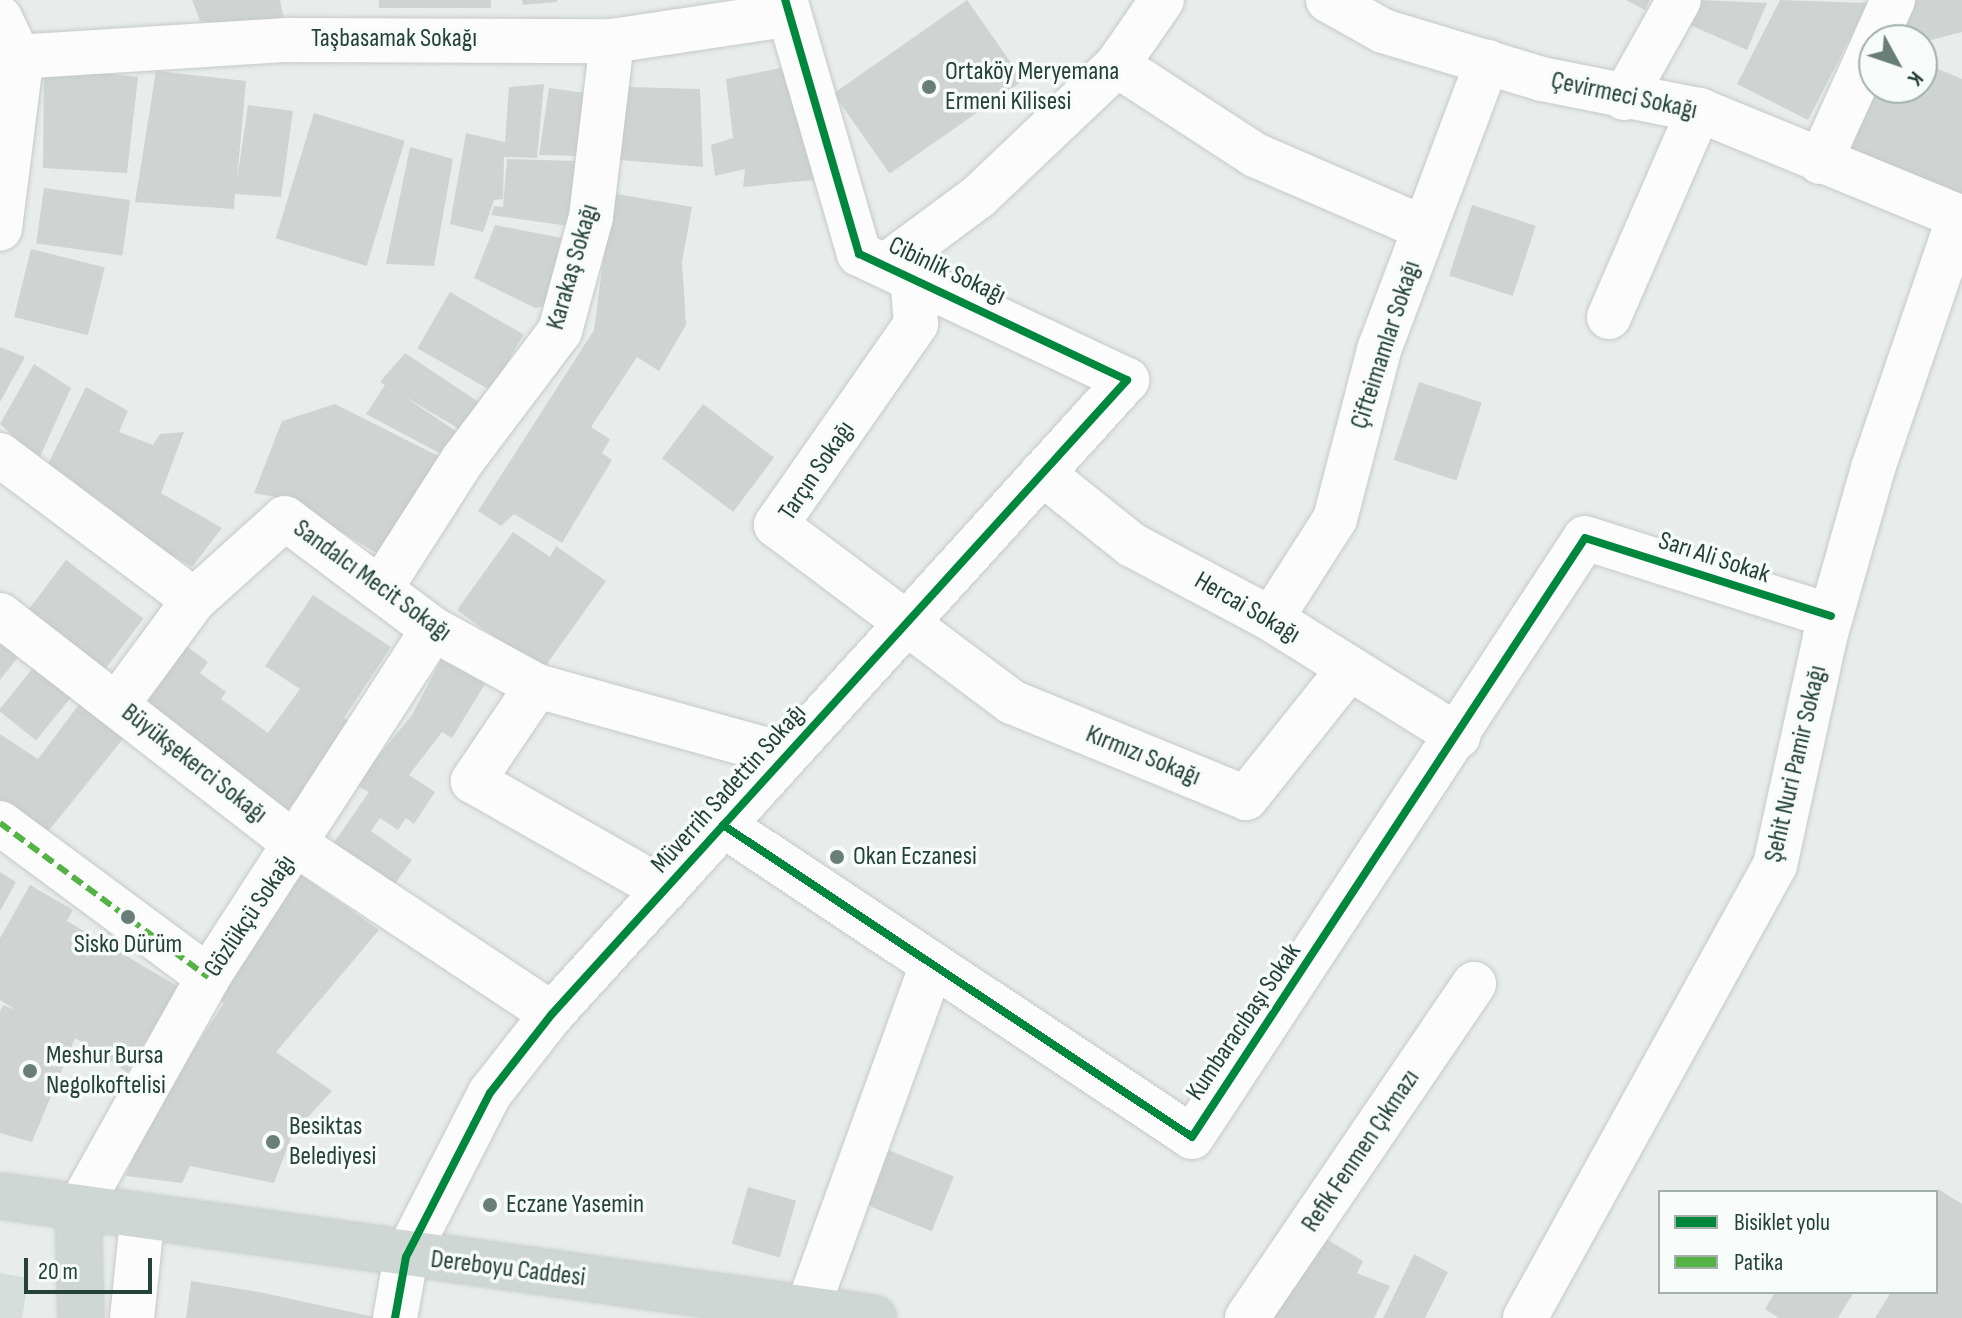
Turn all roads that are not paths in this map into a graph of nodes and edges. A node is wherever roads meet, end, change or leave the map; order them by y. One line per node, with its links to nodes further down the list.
1 (1162, 0): 11 (street)
2 (1328, 0): 10 (street, Çevirmeci Sokağı)
3 (1679, 0): 13 (street)
4 (1893, 0): 7 (street)
5 (786, 7): 8 (street, Taşbasamak Sokağı); 19 (street, Cibinlik Sokağı)
6 (0, 18): 9 (street)
7 (1882, 24)
8 (612, 41): 9 (street, Taşbasamak Sokağı); 25 (street, Karakaş Sokağı)
9 (10, 60): 18 (street)
10 (1487, 62): 13 (street, Çevirmeci Sokağı); 17 (street, Çifteimamlar Sokağı)
11 (1117, 65): 17 (street); 19 (street)
12 (1858, 78): 15 (street)
13 (1624, 98): 14 (street, Çevirmeci Sokağı)
14 (1699, 110): 15 (street, Çevirmeci Sokağı); 20 (street)
15 (1820, 162): 16 (street, Çevirmeci Sokağı)
16 (1961, 217): 28 (street, Şehit Nuri Pamir Sokağı)
17 (1424, 228): 29 (street, Çifteimamlar Sokağı)
18 (0, 229)
19 (901, 269): 21 (street, Cibinlik Sokağı); 30 (street, Tarçın Sokağı)
20 (1609, 317)
21 (1127, 380): 23 (street, Müverrih Sadettin Sokağı)
22 (0, 455): 26 (street)
23 (1042, 473): 29 (street, Hercai Sokağı); 30 (street, Müverrih Sadettin Sokağı)
24 (1585, 538): 28 (street, Sarı Ali Sokak); 35 (street, Kumbaracıbaşı Sokak)
25 (382, 586): 26 (street, Sandalcı Mecit Sokağı); 31 (street, Sandalcı Mecit Sokağı)
26 (194, 600): 34 (street, Sandalcı Mecit Sokağı)
27 (0, 615): 34 (street, Büyükşekerci Sokağı)
28 (1831, 616): 55 (street, Şehit Nuri Pamir Sokağı)
29 (1271, 619): 32 (street, Hercai Sokağı)
30 (903, 626): 32 (street, Kırmızı Sokağı); 36 (street, Müverrih Sadettin Sokağı)
31 (433, 629): 33 (street, Sandalcı Mecit Sokağı); 39 (street, Gözlükçü Sokağı)
32 (1348, 670): 35 (street, Hercai Sokağı)
33 (537, 686): 36 (street, Sandalcı Mecit Sokağı); 40 (street)
34 (118, 703): 39 (street, Büyükşekerci Sokağı)
35 (1458, 736): 41 (street, Kumbaracıbaşı Sokak)
36 (786, 755): 38 (street, Müverrih Sadettin Sokağı)
37 (0, 823): 42 (street)
38 (723, 825): 40 (street, Müverrih Sadettin Sokağı); 41 (street, Kumbaracıbaşı Sokak)
39 (297, 845): 42 (street, Gözlükçü Sokağı); 44 (street, Büyükşekerci Sokağı)
40 (665, 890): 44 (street, Müverrih Sadettin Sokağı)
41 (932, 964): 49 (street)
42 (208, 977): 46 (street, Gözlükçü Sokağı)
43 (1474, 984): 54 (street, Refik Fenmen Çıkmazı)
44 (552, 1014): 48 (street, Müverrih Sadettin Sokağı)
45 (0, 1196): 46 (main road, Dereboyu Caddesi)
46 (78, 1210): 47 (main road, Dereboyu Caddesi); 50 (main road)
47 (142, 1221): 48 (main road, Dereboyu Caddesi); 51 (street)
48 (406, 1257): 49 (main road, Dereboyu Caddesi); 52 (street, Müverrih Sadettin Sokağı)
49 (805, 1311): 53 (main road, Dereboyu Caddesi)
50 (81, 1318)
51 (132, 1318)
52 (395, 1318)
53 (874, 1318)
54 (1247, 1318)
55 (1525, 1318)

